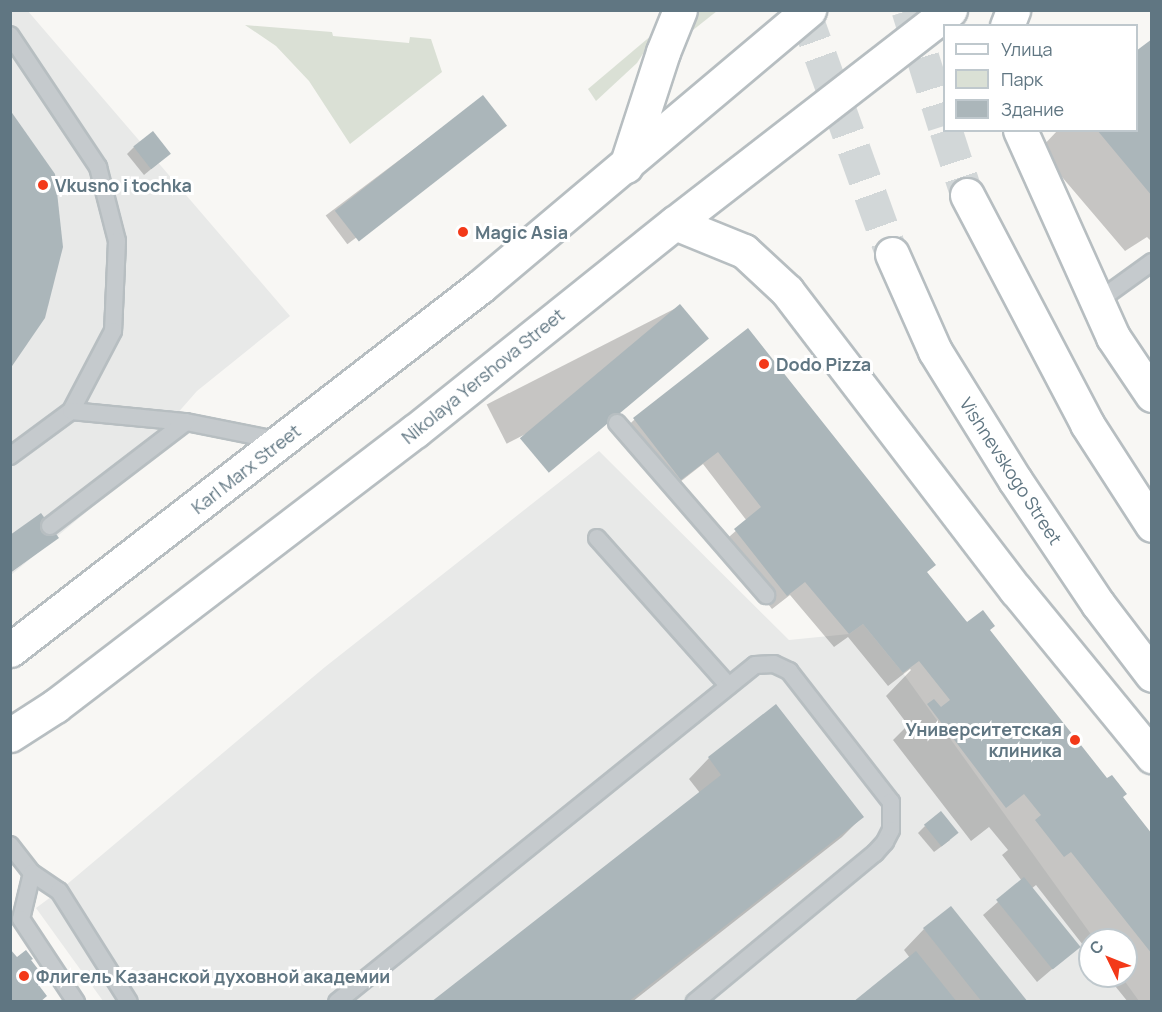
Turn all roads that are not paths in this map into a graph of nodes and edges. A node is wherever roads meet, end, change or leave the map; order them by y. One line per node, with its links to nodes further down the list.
1 (680, 10): 6 (main road)
2 (809, 10): 6 (main road)
3 (950, 10): 8 (main road, Nikolaya Yershova Street)
4 (10, 35): 13 (lane)
5 (1021, 132): 11 (main road)
6 (626, 166): 16 (main road, Karl Marx Street)
7 (967, 195): 18 (main road)
8 (675, 223): 25 (main road, Nikolaya Yershova Street); 26 (main road)
9 (892, 254): 23 (main road, Vishnevskogo Street)
10 (1152, 262): 11 (lane)
11 (1098, 301): 12 (main road)
12 (1150, 389)
13 (71, 411): 14 (lane); 17 (lane)
14 (186, 422): 16 (lane); 19 (lane)
15 (617, 423): 21 (lane)
16 (281, 441): 22 (main road, Karl Marx Street)
17 (10, 456)
18 (1152, 525)
19 (50, 526)
20 (597, 538): 24 (lane)
21 (766, 595)
22 (10, 650)
23 (1152, 675)
24 (729, 686): 31 (lane); 32 (lane)
25 (10, 735)
26 (1152, 756)
27 (10, 845): 28 (lane)
28 (32, 873): 29 (lane); 30 (lane)
29 (76, 1002)
30 (129, 1002)
31 (337, 1002)
32 (695, 1002)

